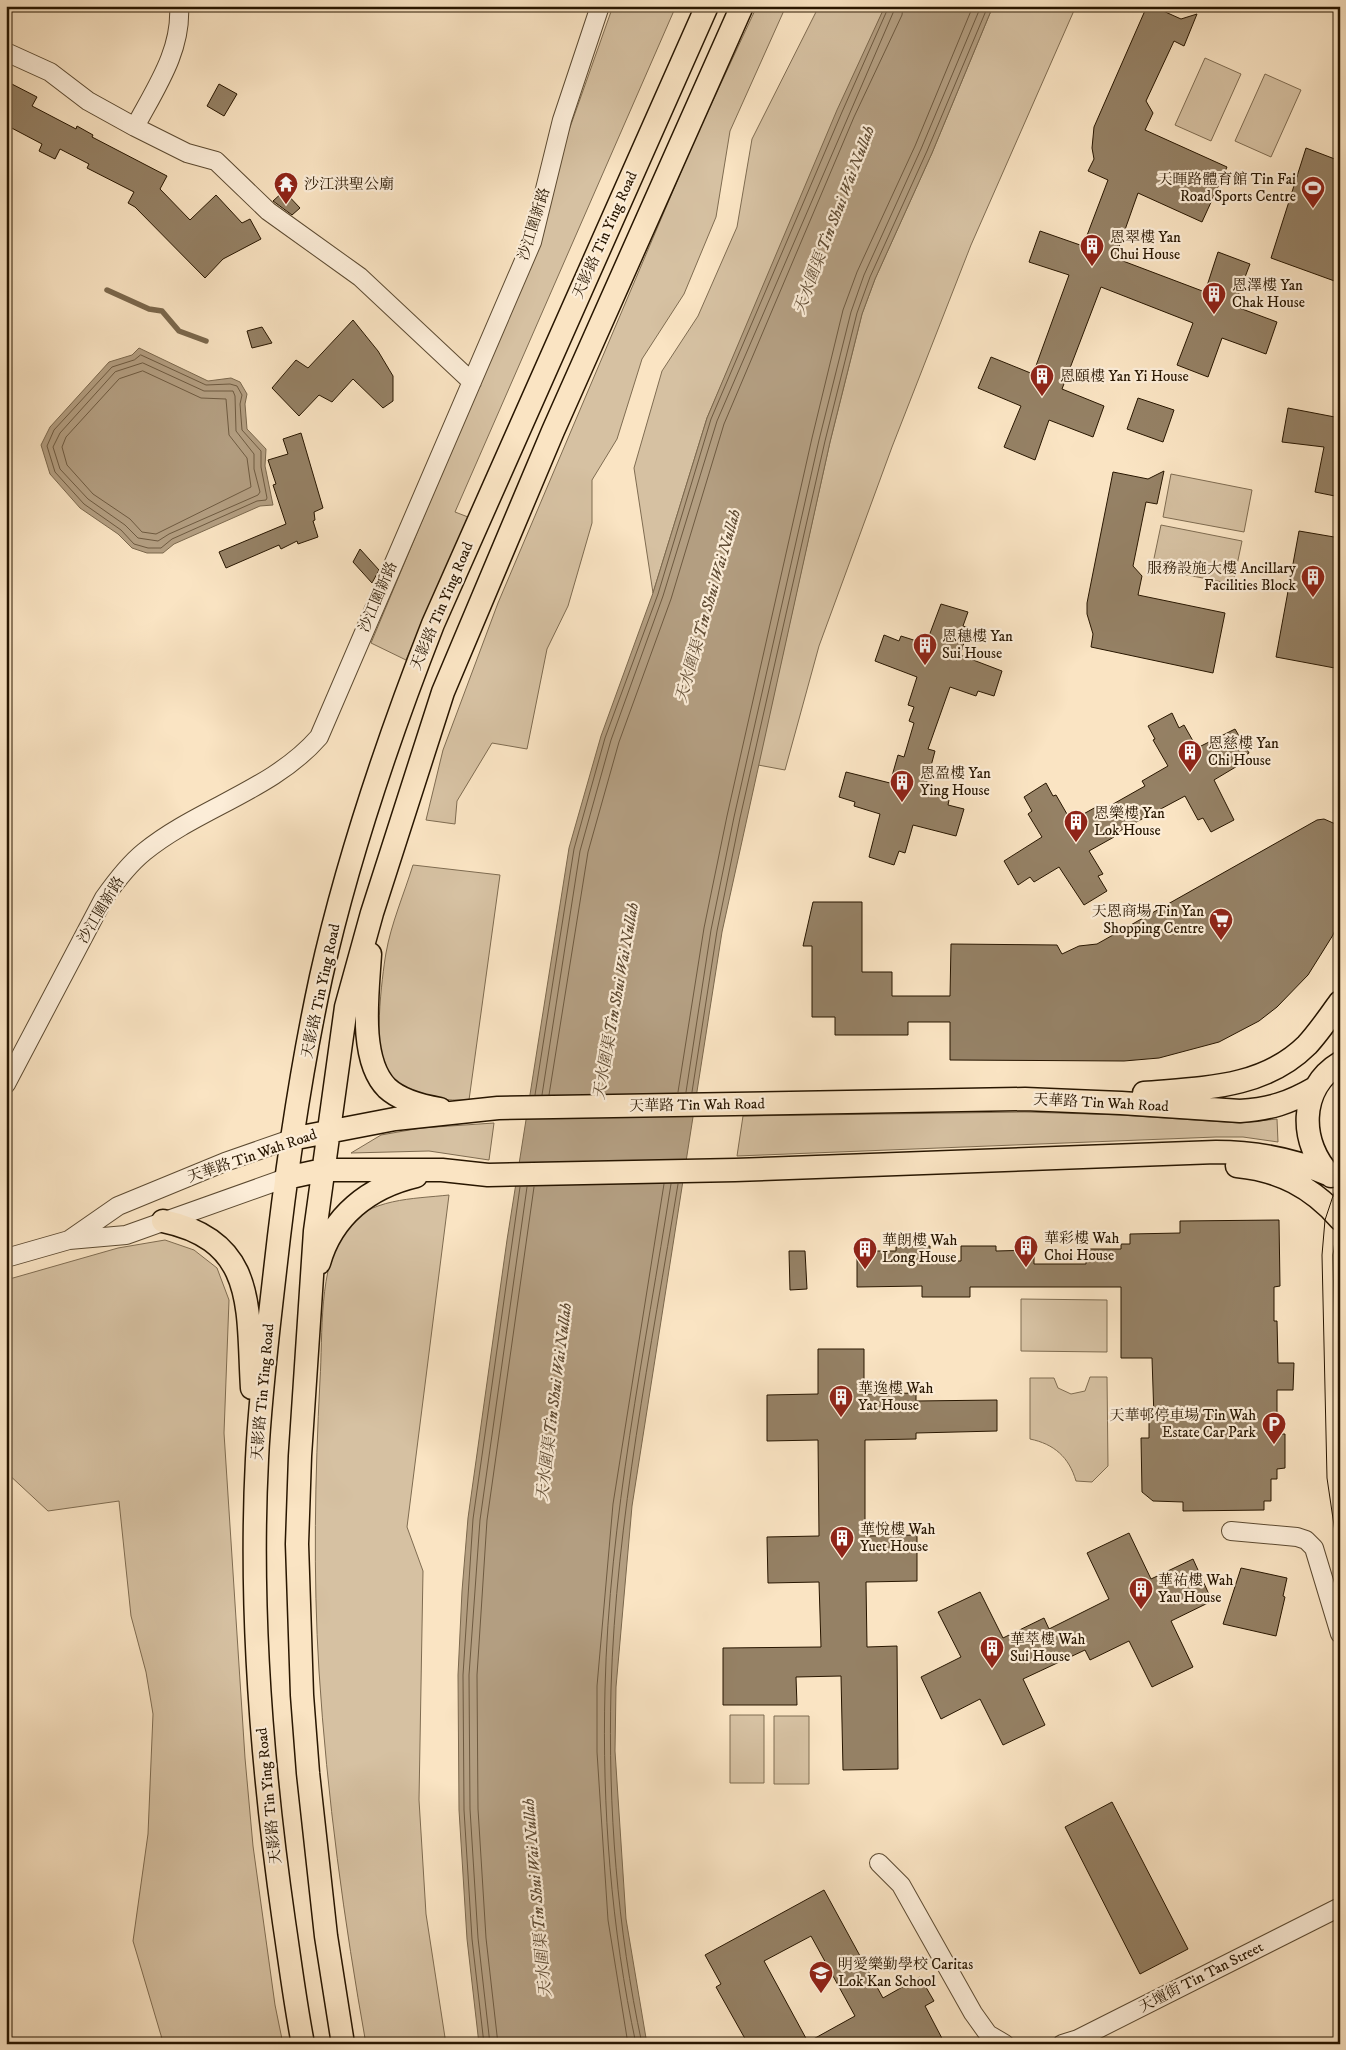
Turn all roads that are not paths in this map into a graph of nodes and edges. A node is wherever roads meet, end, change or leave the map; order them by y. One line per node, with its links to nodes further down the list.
1 (179, 6): 6 (street)
2 (600, 6): 7 (street, 沙江圍新路)
3 (707, 6): 16 (main road, 天影路 Tin Ying Road)
4 (742, 6): 8 (main road, 天影路 Tin Ying Road)
5 (6, 52): 6 (street)
6 (135, 128): 7 (street)
7 (472, 382): 11 (street, 沙江圍新路)
8 (372, 913): 14 (main road); 15 (main road, 天影路 Tin Ying Road)
9 (1340, 1002): 13 (main road)
10 (1338, 1061): 12 (main road)
11 (6, 1084)
12 (1316, 1088): 13 (main road, 天華路 Tin Wah Road); 21 (main road)
13 (1073, 1100): 14 (main road, 天華路 Tin Wah Road)
14 (455, 1112): 15 (main road, 天華路 Tin Wah Road)
15 (328, 1130): 16 (main road, 天華路 Tin Wah Road); 18 (main road, 天影路 Tin Ying Road)
16 (291, 1139): 20 (main road, 天影路 Tin Ying Road); 24 (street, 天華路 Tin Wah Road)
17 (1074, 1157): 19 (main road, 天華路 Tin Wah Road); 21 (main road, 天華路 Tin Wah Road); 22 (main road)
18 (322, 1170): 19 (main road, 天華路 Tin Wah Road); 20 (main road, 天華路 Tin Wah Road); 26 (main road, 天影路 Tin Ying Road)
19 (442, 1170): 26 (main road)
20 (286, 1178): 23 (street, 天華路 Tin Wah Road); 27 (main road, 天影路 Tin Ying Road)
21 (1335, 1178)
22 (1340, 1219)
23 (163, 1221): 24 (street, 天華路 Tin Wah Road); 27 (main road)
24 (69, 1240): 25 (street, 天華路 Tin Wah Road)
25 (6, 1258)
26 (310, 1294): 33 (main road, 天影路 Tin Ying Road)
27 (257, 1458): 32 (main road, 天影路 Tin Ying Road)
28 (1231, 1531): 29 (street)
29 (1340, 1634)
30 (879, 1863): 34 (street)
31 (1340, 1907): 35 (street, 天壇街 Tin Tan Street)
32 (302, 2044)
33 (343, 2044)
34 (1005, 2044)
35 (1062, 2044)

